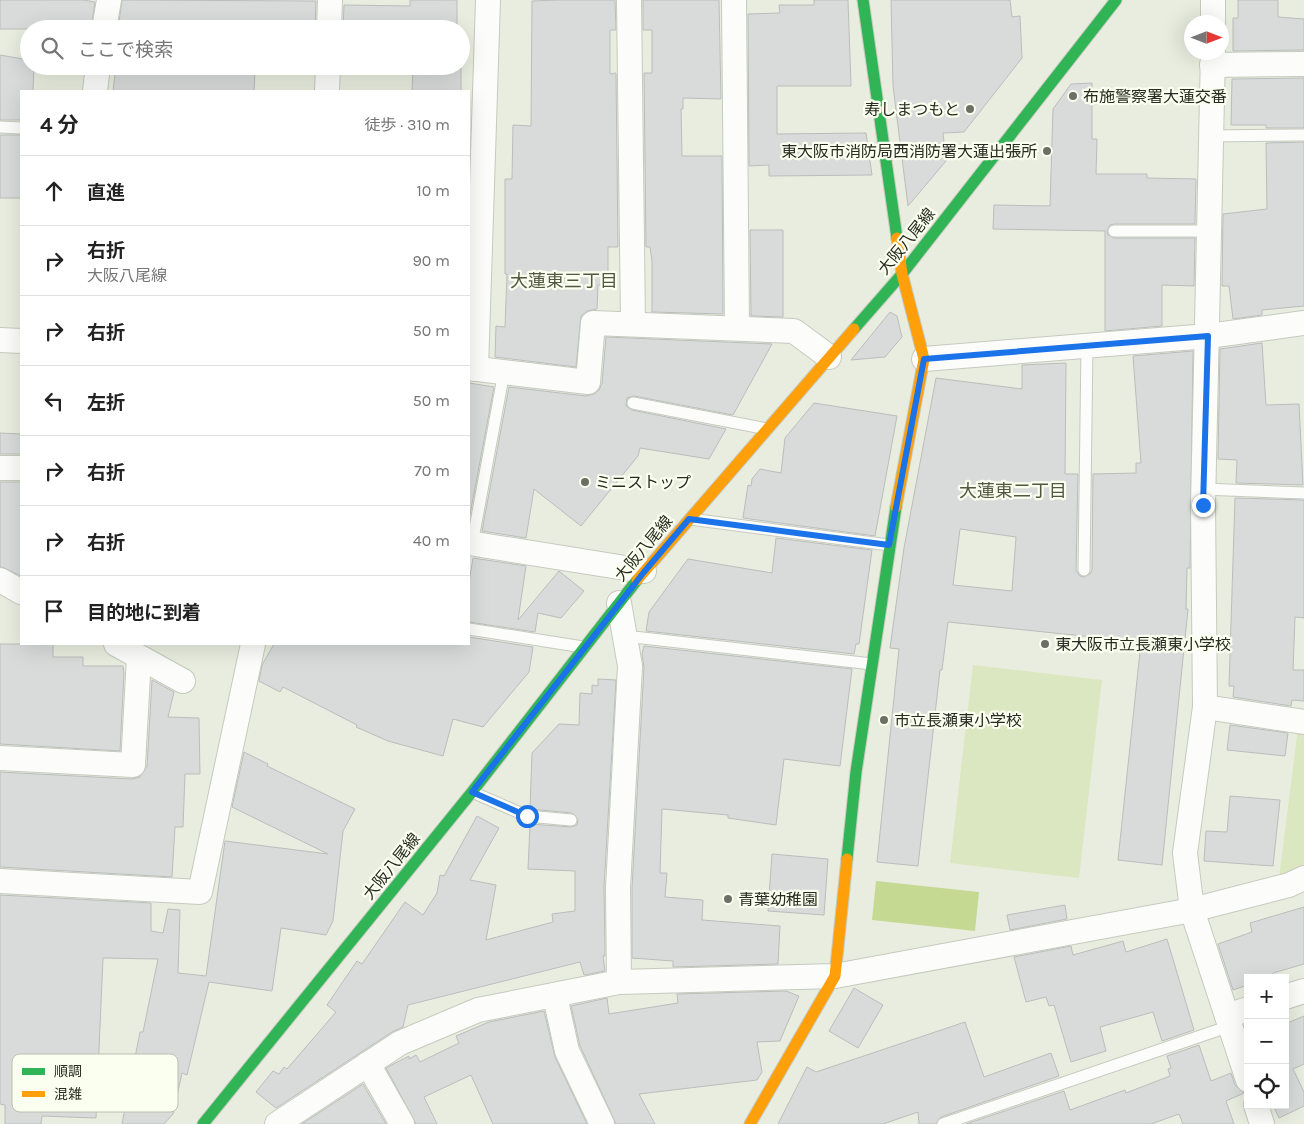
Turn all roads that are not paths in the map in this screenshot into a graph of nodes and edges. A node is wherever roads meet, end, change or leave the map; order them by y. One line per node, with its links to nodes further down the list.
1 (109, 0): 10 (street)
2 (330, 0): 11 (street)
3 (488, 0): 35 (street)
4 (629, 0): 26 (street)
5 (734, 0): 28 (street)
6 (863, 0): 25 (main road)
7 (1116, 0): 25 (main road, 大阪八尾線)
8 (1213, 0): 9 (street)
9 (1213, 15)
10 (106, 20)
11 (329, 20)
12 (1212, 60): 22 (street)
13 (1229, 60): 14 (street)
14 (1304, 64)
15 (97, 75): 17 (street)
16 (328, 75): 18 (street)
17 (95, 90)
18 (327, 90)
19 (0, 127): 20 (lane)
20 (20, 128)
21 (1304, 135): 22 (lane)
22 (1211, 136): 24 (street)
23 (1114, 232): 24 (lane)
24 (1210, 232): 29 (street)
25 (902, 274): 33 (main road, 大阪八尾線); 34 (main road)
26 (632, 323): 28 (street); 36 (street)
27 (1304, 323): 29 (street)
28 (737, 328): 33 (street)
29 (1208, 336): 32 (street); 41 (street)
30 (0, 340): 31 (street)
31 (20, 341)
32 (1087, 346): 34 (street); 46 (lane)
33 (829, 357): 38 (main road, 大阪八尾線)
34 (924, 359): 45 (main road)
35 (472, 368): 36 (street)
36 (504, 372): 44 (lane)
37 (633, 403): 38 (lane)
38 (767, 429): 43 (main road, 大阪八尾線)
39 (0, 468): 40 (street)
40 (20, 468)
41 (1203, 489): 42 (lane); 59 (street)
42 (1304, 493)
43 (689, 519): 45 (lane); 47 (main road, 大阪八尾線)
44 (470, 543): 47 (street)
45 (889, 545): 57 (main road)
46 (1084, 570)
47 (644, 572): 50 (main road, 大阪八尾線)
48 (0, 580): 49 (street)
49 (20, 591)
50 (619, 603): 52 (street); 55 (main road, 大阪八尾線)
51 (470, 629): 55 (lane)
52 (625, 636): 57 (lane); 68 (street)
53 (120, 645): 56 (street)
54 (253, 645): 65 (street)
55 (585, 647): 62 (main road, 大阪八尾線)
56 (139, 650): 58 (street); 61 (street)
57 (872, 664): 67 (main road)
58 (183, 681)
59 (1205, 707): 60 (street); 66 (street)
60 (1304, 722)
61 (0, 758)
62 (472, 792): 63 (lane); 76 (main road, 大阪八尾線)
63 (571, 820)
64 (1304, 878): 66 (street)
65 (0, 881)
66 (1192, 910): 67 (street); 72 (street)
67 (835, 976): 68 (street); 80 (main road)
68 (620, 982): 70 (street)
69 (1304, 991): 71 (street)
70 (555, 996): 73 (street); 79 (street)
71 (1289, 996)
72 (1235, 1017): 74 (street); 81 (lane)
73 (368, 1064): 77 (street); 78 (street)
74 (1245, 1064)
75 (1257, 1109): 82 (street)
76 (203, 1124)
77 (277, 1124)
78 (402, 1124)
79 (602, 1124)
80 (750, 1124)
81 (943, 1124)
82 (1262, 1124)

